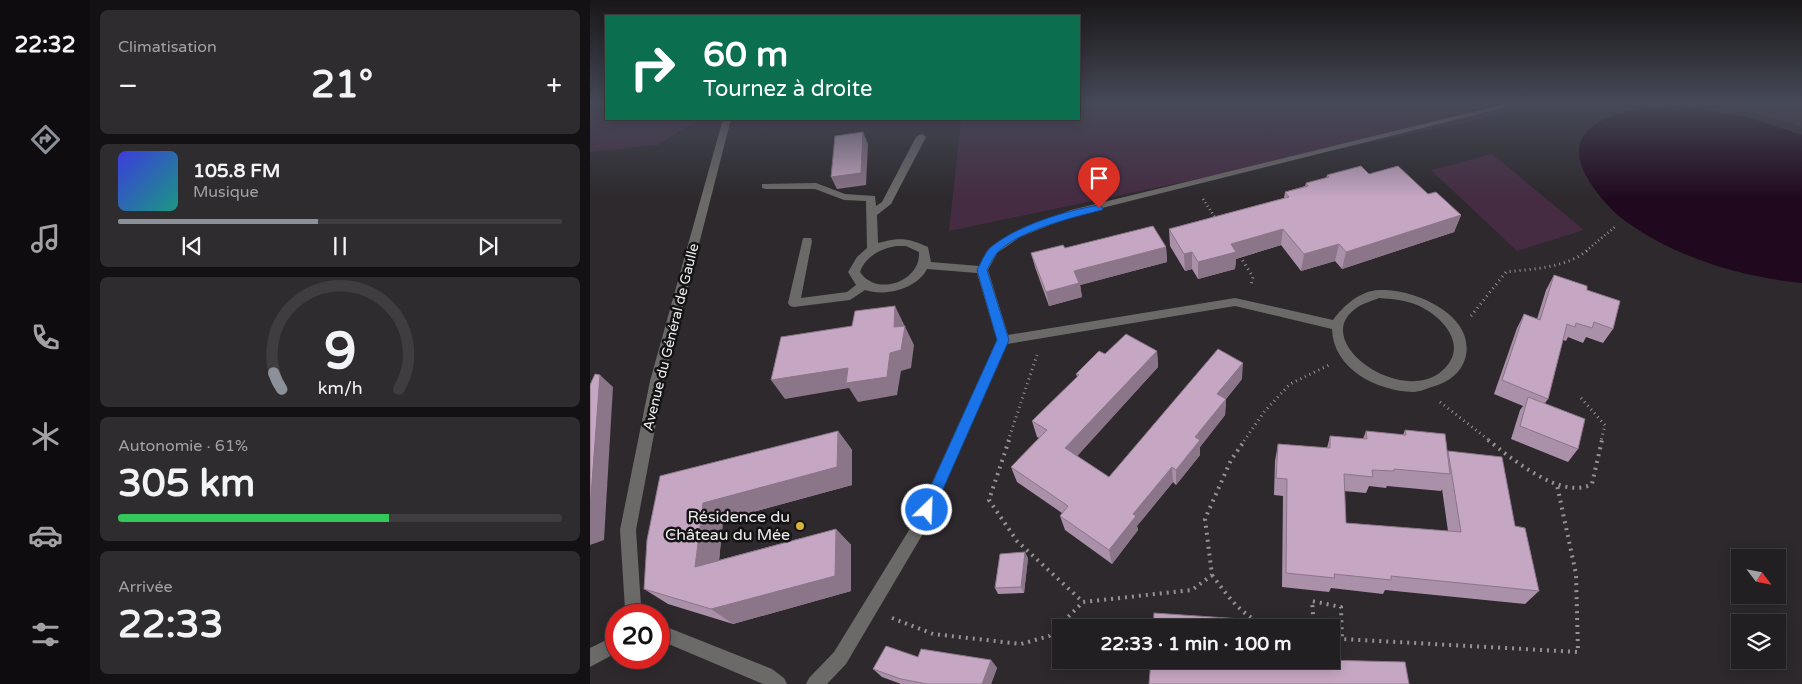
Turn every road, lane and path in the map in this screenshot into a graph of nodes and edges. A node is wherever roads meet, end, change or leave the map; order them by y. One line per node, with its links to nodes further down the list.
1 (723, 134): 26 (street, Avenue du Général de Gaulle)
2 (1395, 134): 4 (street)
3 (922, 137): 6 (street)
4 (1193, 184): 7 (path); 13 (street)
5 (766, 186): 6 (street)
6 (872, 213): 10 (street)
7 (1218, 222)
8 (1616, 226): 16 (path)
9 (807, 241): 14 (street)
10 (873, 249): 12 (street); 14 (street)
11 (1238, 254): 15 (path)
12 (925, 265): 13 (street); 14 (street)
13 (982, 270): 19 (street)
14 (863, 285)
15 (1245, 305): 17 (street); 18 (street)
16 (1452, 324): 17 (street); 21 (street)
17 (1336, 325): 20 (street)
18 (1051, 332): 19 (street); 25 (path)
19 (1003, 340): 27 (street)
20 (1346, 357): 21 (street); 24 (path)
21 (1420, 386): 23 (path)
22 (1581, 398): 23 (path)
23 (1557, 485): 29 (path)
24 (1212, 575): 25 (path); 28 (path)
25 (1083, 602): 27 (path)
26 (633, 604)
27 (869, 609): 34 (street)
28 (1251, 619)
29 (1313, 619)
30 (670, 636): 33 (street)
31 (605, 650): 32 (street)
32 (590, 658)
33 (778, 684)
34 (815, 684)

